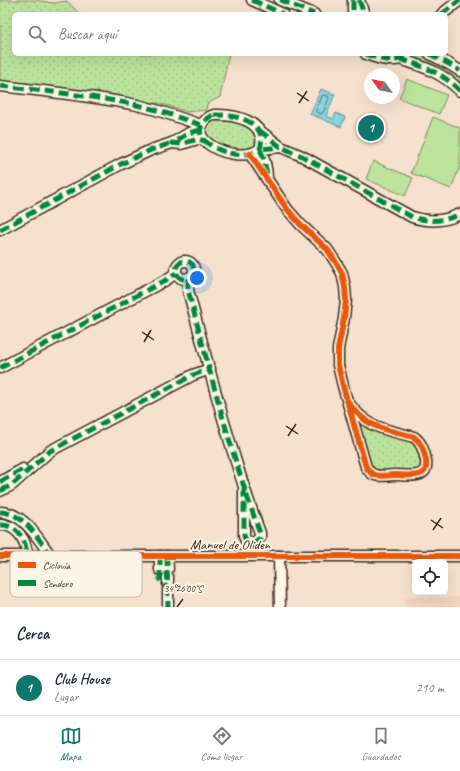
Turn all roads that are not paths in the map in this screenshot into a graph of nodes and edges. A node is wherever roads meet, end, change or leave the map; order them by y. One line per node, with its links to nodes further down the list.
1 (252, 0): 6 (street)
2 (280, 0): 7 (street)
3 (353, 0): 8 (street)
4 (359, 0): 9 (street)
5 (460, 0): 10 (street)
6 (279, 12)
7 (309, 12)
8 (353, 12)
9 (363, 12)
10 (445, 12)
11 (372, 56): 13 (street)
12 (434, 56): 14 (street)
13 (403, 57): 16 (street)
14 (460, 71)
15 (0, 86): 17 (street)
16 (460, 91)
17 (201, 128): 18 (street); 19 (street); 20 (street)
18 (260, 131): 21 (street); 22 (street)
19 (205, 141): 20 (street); 23 (street)
20 (172, 143): 26 (street)
21 (281, 147): 22 (street); 25 (street)
22 (260, 149): 23 (street); 24 (street)
23 (250, 154): 24 (street)
24 (267, 178): 31 (street)
25 (460, 214)
26 (0, 230)
27 (176, 273): 28 (street); 28 (street); 29 (street)
28 (188, 278): 30 (street)
29 (0, 368)
30 (210, 369): 32 (street); 34 (street)
31 (348, 402): 31 (street)
32 (40, 459): 33 (street); 35 (street)
33 (0, 482)
34 (244, 489)
35 (0, 491)
36 (0, 512): 39 (street)
37 (0, 525): 38 (street)
38 (27, 551)
39 (47, 551)
40 (142, 556): 41 (street, Manuel de Oliden)
41 (164, 556): 42 (street, Manuel de Oliden); 44 (street)
42 (279, 556): 43 (street, Manuel de Oliden); 45 (street)
43 (460, 556)
44 (168, 607)
45 (280, 607)

